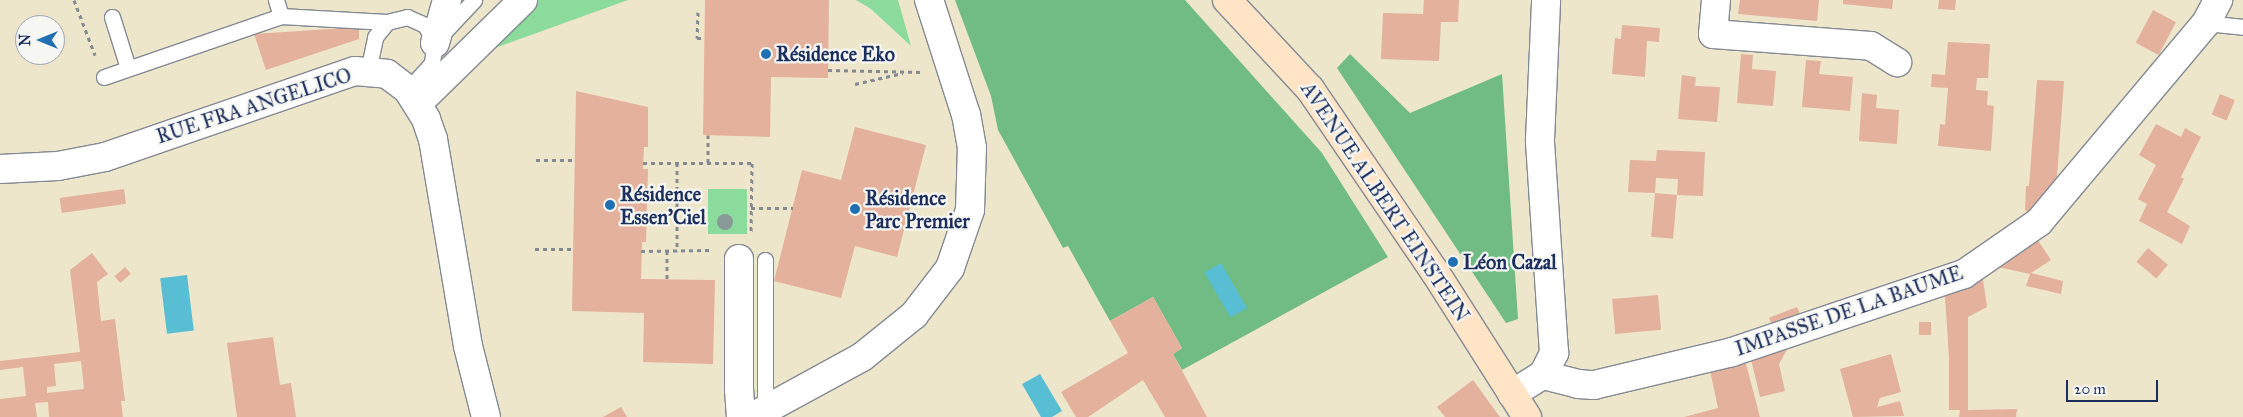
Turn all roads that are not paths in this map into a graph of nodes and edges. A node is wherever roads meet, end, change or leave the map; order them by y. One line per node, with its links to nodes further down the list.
1 (276, 0): 10 (lane)
2 (448, 0): 14 (street)
3 (474, 0): 14 (lane)
4 (523, 0): 19 (street)
5 (929, 0): 24 (street)
6 (1227, 0): 23 (main road, AVENUE ALBERT EINSTEIN)
7 (1546, 0): 22 (street)
8 (1716, 0): 15 (street)
9 (2212, 11): 13 (lane); 22 (street, IMPASSE DE LA BAUME)
10 (281, 16): 12 (lane); 16 (lane)
11 (112, 17): 16 (lane)
12 (387, 22): 14 (lane); 17 (lane)
13 (2243, 27)
14 (435, 43): 19 (lane)
15 (1896, 62)
16 (128, 68): 18 (lane)
17 (368, 71): 19 (street, RUE FRA ANGELICO); 20 (street, RUE FRA ANGELICO)
18 (104, 77)
19 (413, 96): 25 (street)
20 (0, 169)
21 (748, 256): 24 (street)
22 (1543, 375): 23 (street)
23 (1512, 394): 26 (main road, AVENUE ALBERT EINSTEIN)
24 (753, 415)
25 (486, 417)
26 (1527, 417)

